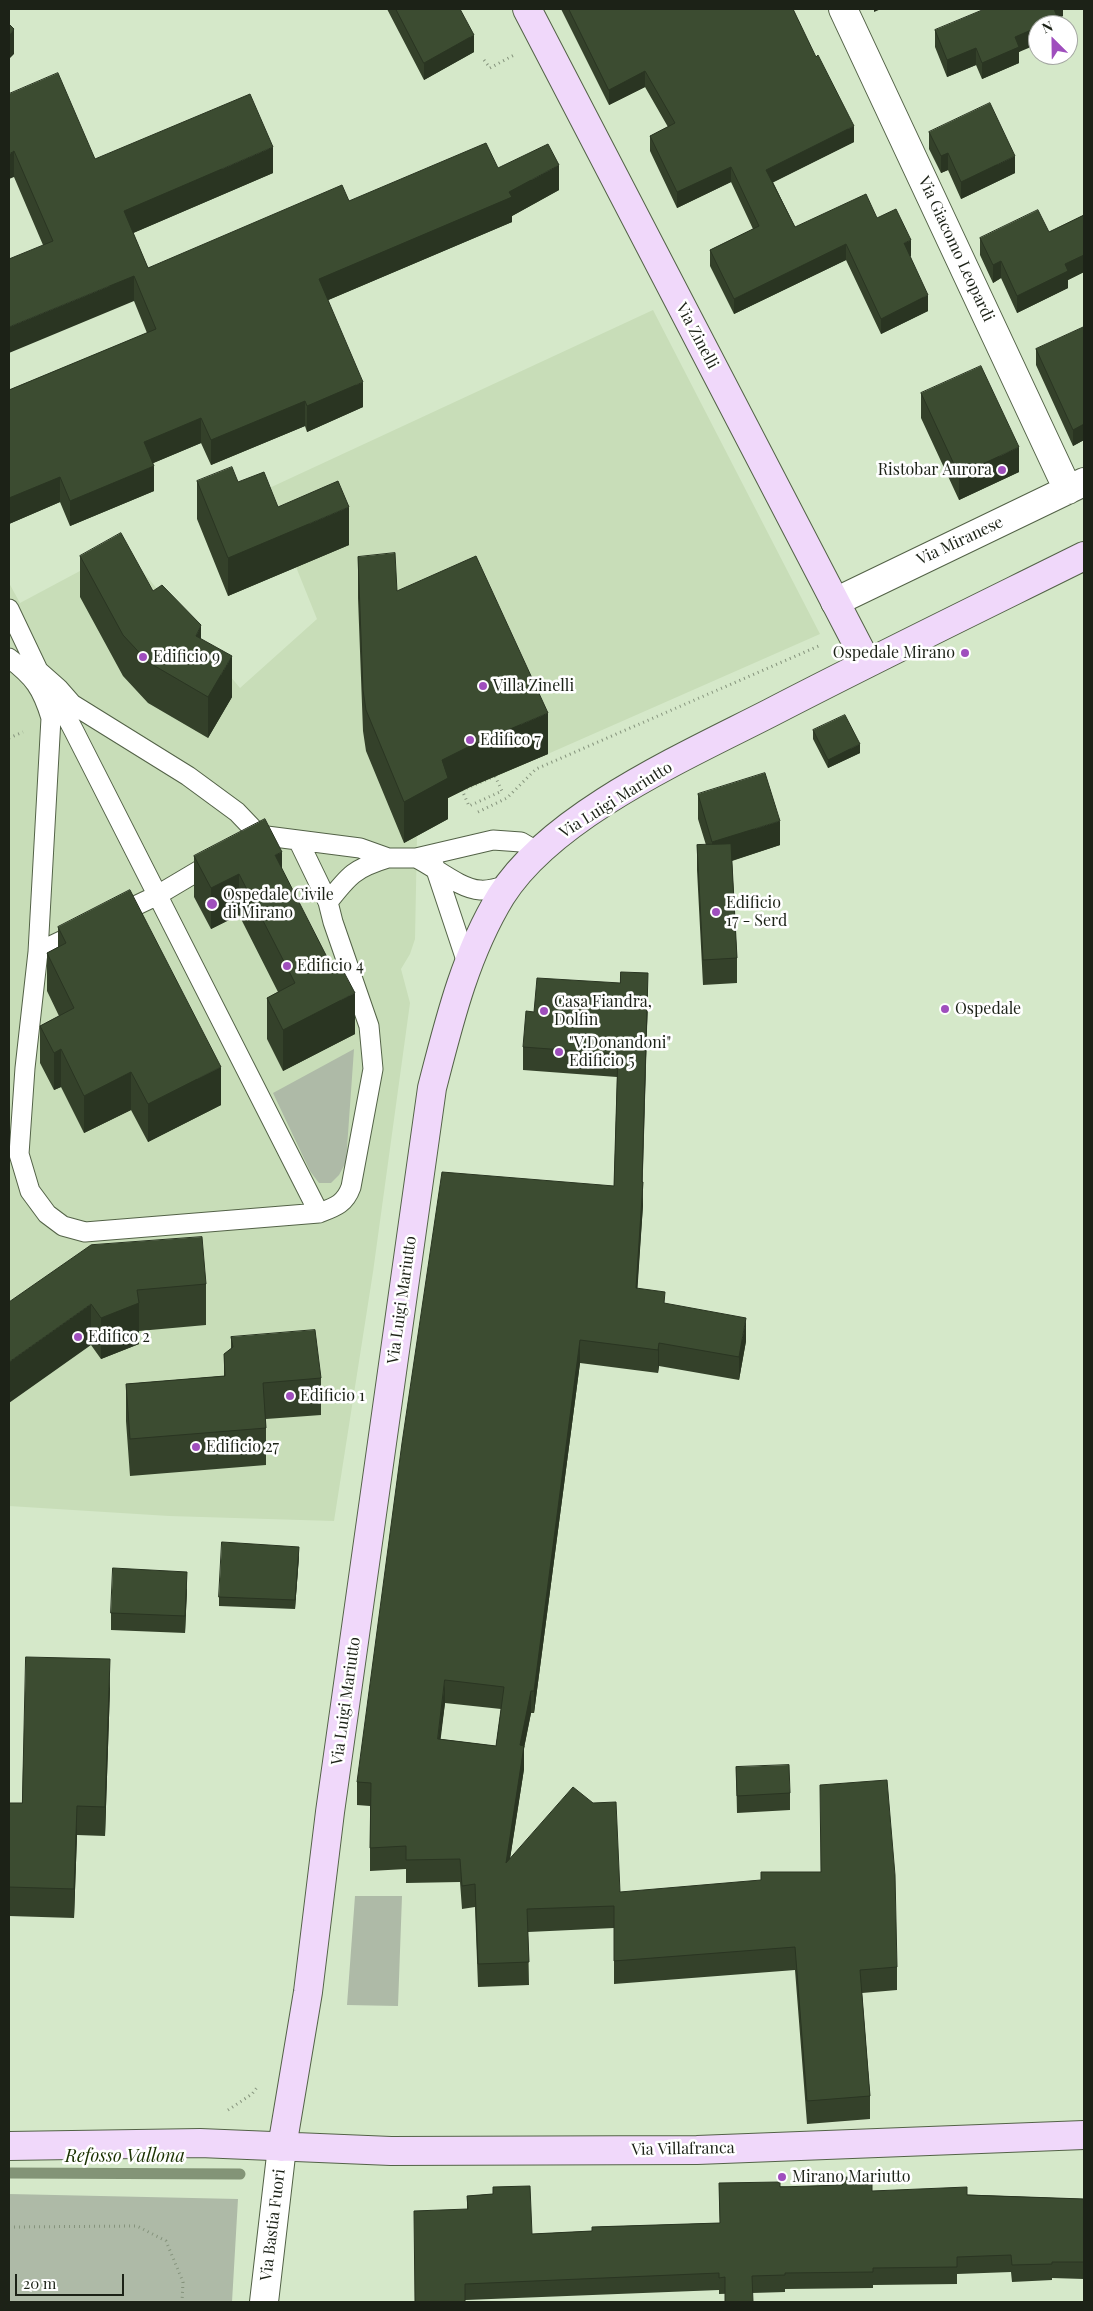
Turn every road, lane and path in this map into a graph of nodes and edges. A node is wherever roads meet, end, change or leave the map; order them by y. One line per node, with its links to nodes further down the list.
1 (527, 9): 7 (main road, Via Zinelli)
2 (843, 9): 5 (street, Via Giacomo Leopardi)
3 (519, 53): 4 (path)
4 (484, 60)
5 (1076, 486): 7 (street, Via Miranese)
6 (1084, 556): 12 (main road)
7 (835, 602): 12 (main road, Via Zinelli)
8 (9, 609): 13 (lane)
9 (825, 639): 16 (path)
10 (9, 648): 13 (lane)
11 (9, 658): 14 (lane)
12 (867, 663): 19 (main road, Via Luigi Mariutto)
13 (38, 670): 18 (lane)
14 (42, 690): 24 (lane); 26 (lane)
15 (462, 790): 15 (path)
16 (472, 815)
17 (298, 840): 18 (lane); 20 (lane); 25 (lane)
18 (243, 844): 24 (lane)
19 (538, 852): 21 (lane); 23 (main road, Via Luigi Mariutto)
20 (388, 858): 21 (lane); 25 (lane)
21 (416, 858): 22 (lane)
22 (435, 867): 23 (lane); 27 (lane)
23 (511, 884): 27 (main road, Via Luigi Mariutto)
24 (156, 896): 26 (lane); 28 (lane)
25 (328, 902): 28 (lane)
26 (38, 952): 28 (lane)
27 (468, 966): 31 (main road, Via Luigi Mariutto)
28 (319, 1213)
29 (1084, 2136): 31 (main road, Via Villafranca)
30 (9, 2146): 31 (main road, Via Villafranca)
31 (282, 2147): 34 (street, Via Bastia Fuori)
32 (9, 2227): 33 (path)
33 (182, 2302)
34 (264, 2302)

